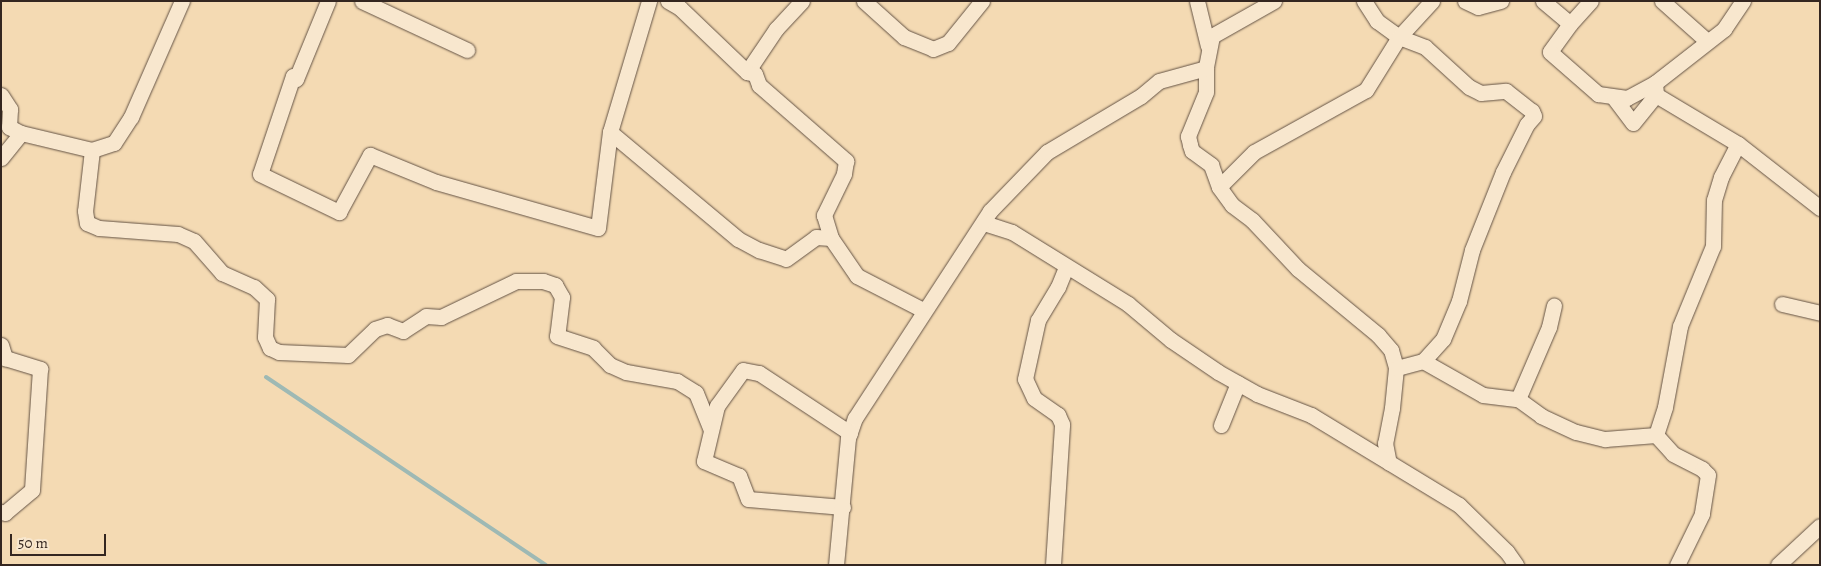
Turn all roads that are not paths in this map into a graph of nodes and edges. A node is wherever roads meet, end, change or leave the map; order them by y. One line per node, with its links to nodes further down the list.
1 (182, 1): 32 (street)
2 (328, 1): 29 (street)
3 (362, 1): 23 (street)
4 (649, 1): 29 (street)
5 (668, 1): 25 (street)
6 (802, 1): 25 (street)
7 (864, 1): 8 (street)
8 (982, 1)
9 (1197, 1): 22 (street)
10 (1274, 1): 22 (street)
11 (1364, 1): 20 (street)
12 (1432, 1): 20 (street)
13 (1464, 1): 14 (street)
14 (1501, 1)
15 (1543, 1): 19 (street)
16 (1591, 1): 19 (street)
17 (1662, 1): 21 (street)
18 (1743, 1): 21 (street)
19 (1570, 24): 28 (street)
20 (1400, 37): 34 (street); 46 (street)
21 (1707, 41): 26 (street)
22 (1208, 46): 24 (street)
23 (467, 50)
24 (1206, 68): 34 (street); 36 (street)
25 (746, 72): 37 (street)
26 (1655, 89): 28 (street); 28 (street); 31 (street)
27 (1, 95): 30 (street)
28 (1614, 98)
29 (610, 132): 37 (street)
30 (21, 133): 32 (street); 33 (street)
31 (1738, 144): 35 (street); 53 (street)
32 (92, 150): 51 (street)
33 (1, 158)
34 (1219, 187): 47 (street)
35 (1820, 208)
36 (984, 223): 38 (street); 43 (street)
37 (831, 238): 43 (street)
38 (1066, 267): 39 (street); 40 (street)
39 (1082, 278): 40 (street); 48 (street)
40 (1058, 286): 59 (street)
41 (1782, 304): 44 (street)
42 (1554, 306): 49 (street)
43 (923, 310): 52 (street)
44 (1820, 313)
45 (1, 345): 56 (street)
46 (1424, 361): 47 (street); 49 (street)
47 (1396, 368): 54 (street)
48 (1238, 383): 50 (street); 54 (street)
49 (1518, 399): 53 (street)
50 (1220, 425)
51 (710, 428): 52 (street); 55 (street)
52 (850, 432): 55 (street)
53 (1656, 435): 61 (street)
54 (1389, 463): 60 (street)
55 (843, 507): 58 (street)
56 (1, 512)
57 (1820, 526): 62 (street)
58 (836, 565)
59 (1053, 565)
60 (1516, 565)
61 (1677, 565)
62 (1778, 565)

